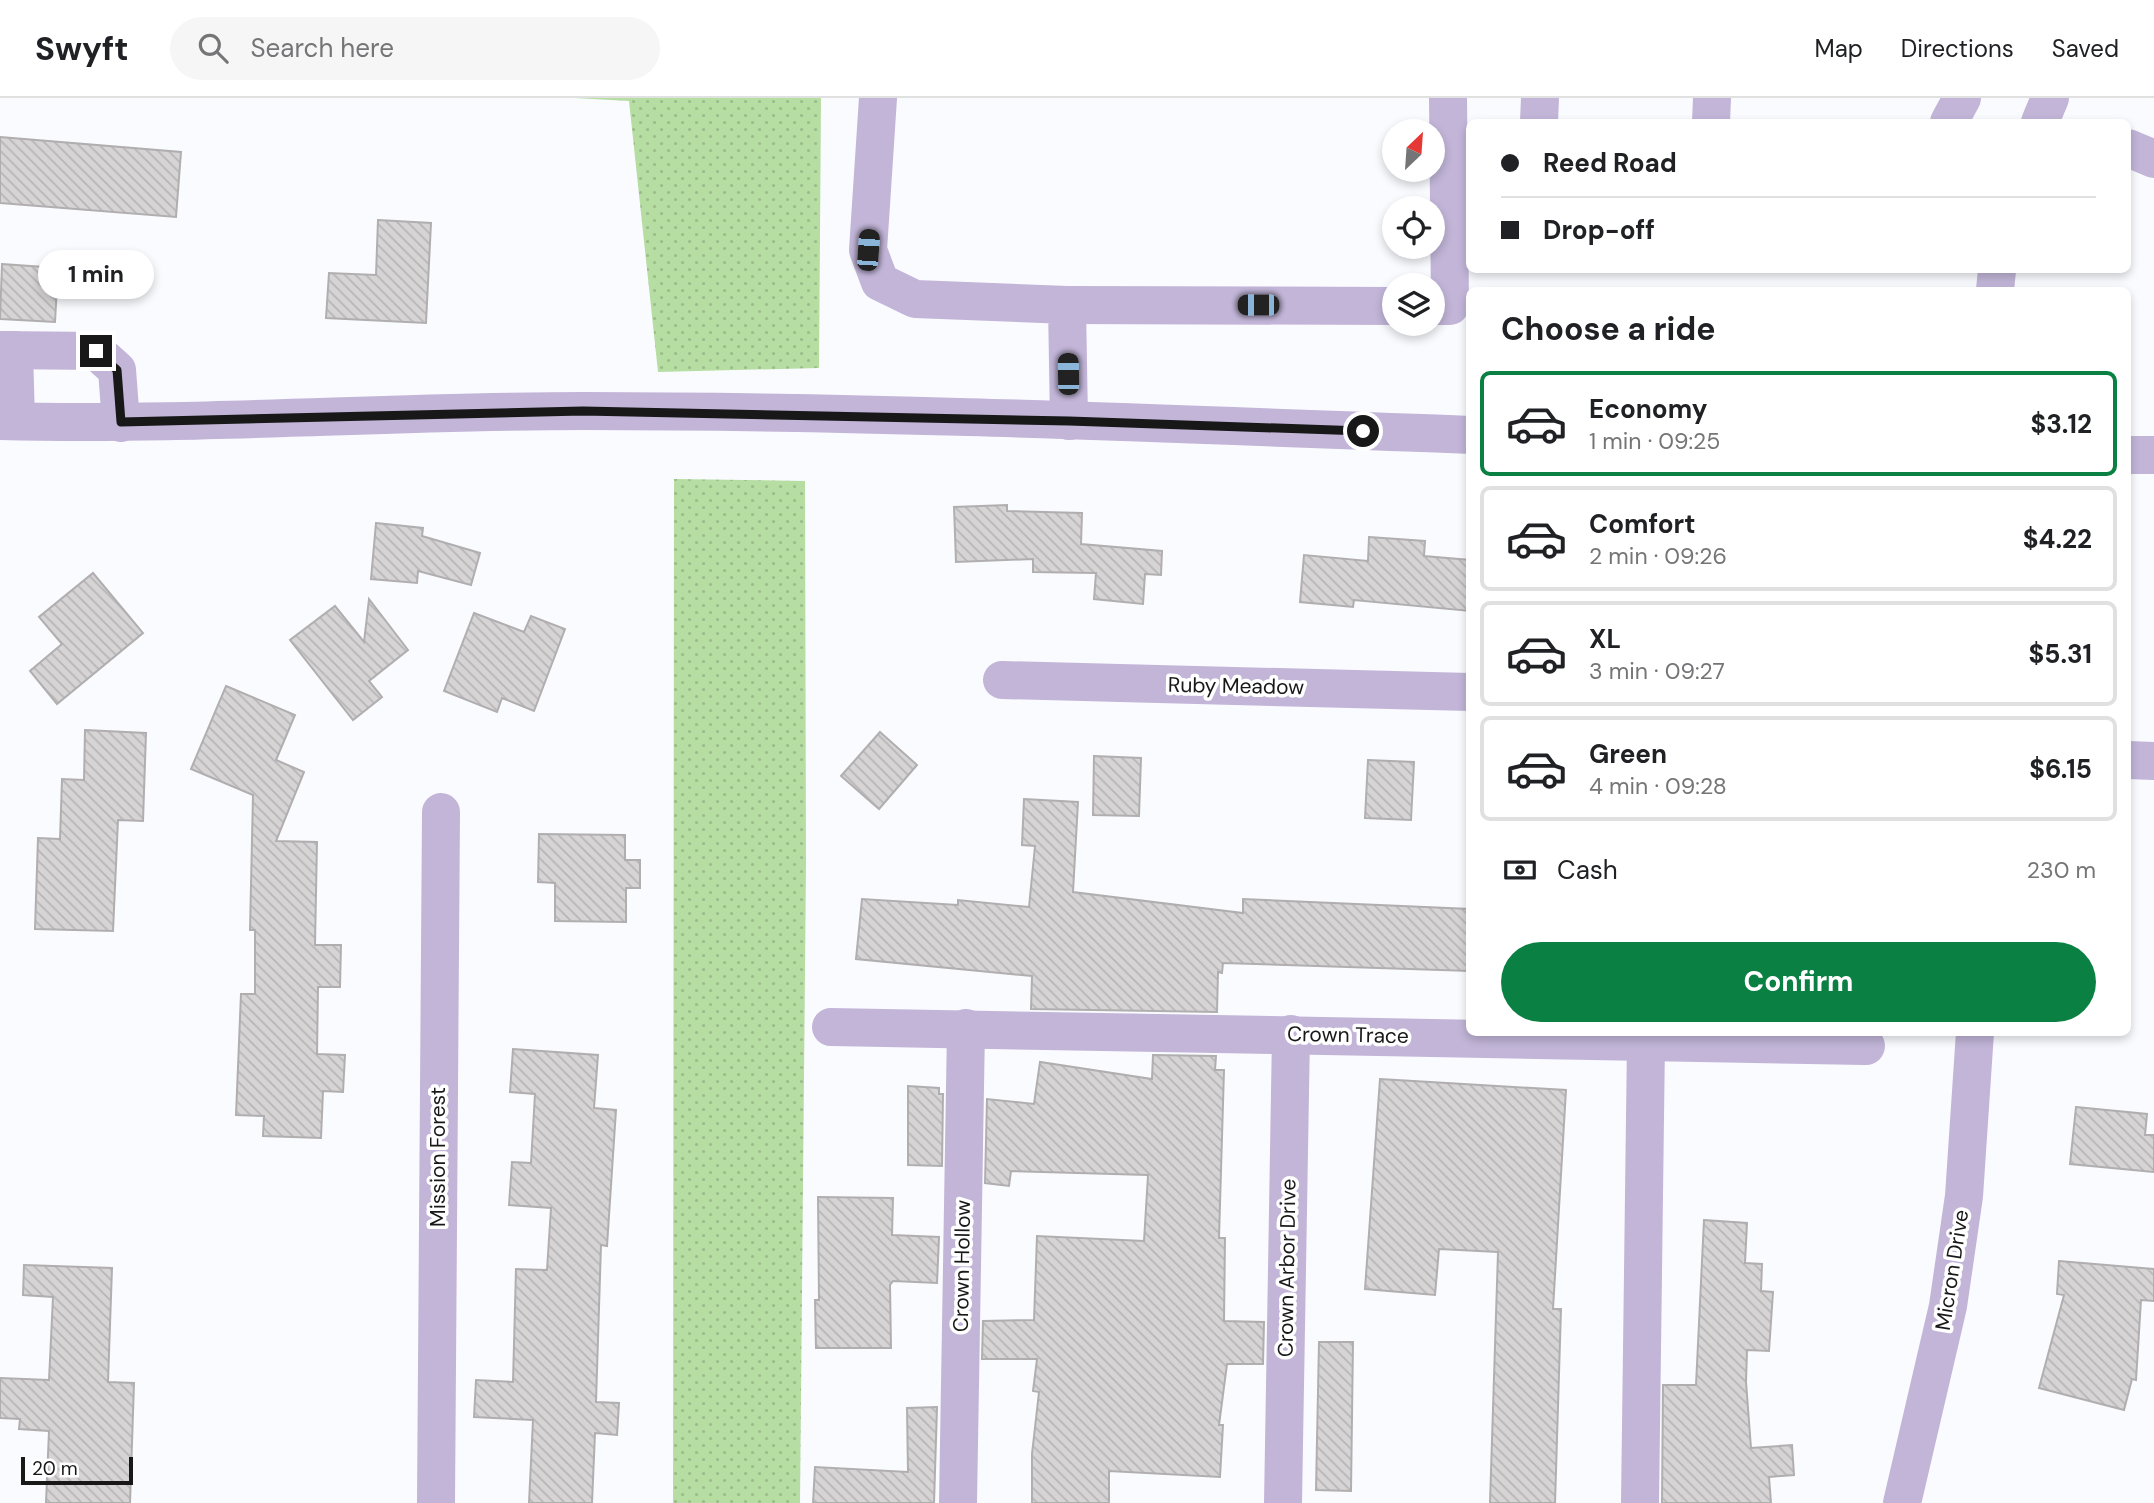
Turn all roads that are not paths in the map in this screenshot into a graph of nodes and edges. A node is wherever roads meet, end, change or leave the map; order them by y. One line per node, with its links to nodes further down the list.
1 (878, 98): 14 (street)
2 (1448, 98): 13 (street)
3 (1539, 98): 7 (street)
4 (1712, 98): 8 (street)
5 (1962, 98): 9 (street)
6 (2050, 98): 10 (street)
7 (1539, 119)
8 (1711, 119)
9 (1951, 119)
10 (2041, 119)
11 (2131, 149): 12 (street)
12 (2154, 159)
13 (1459, 191): 16 (street)
14 (1067, 305): 15 (street); 19 (street)
15 (1382, 306)
16 (1445, 306)
17 (7, 350): 18 (street); 20 (street)
18 (8, 421): 20 (street)
19 (1069, 421): 20 (street); 21 (street)
20 (121, 422)
21 (1466, 435)
22 (2131, 455): 23 (street)
23 (2154, 455)
24 (1002, 680): 25 (street, Ruby Meadow)
25 (1466, 692)
26 (2131, 761): 27 (street)
27 (2154, 761)
28 (440, 812): 35 (street, Mission Forest)
29 (831, 1027): 30 (street, Crown Trace)
30 (966, 1028): 31 (street, Crown Trace); 36 (street, Crown Hollow)
31 (1291, 1034): 33 (street, Crown Trace); 37 (street, Crown Arbor Drive)
32 (1975, 1036): 39 (street, Micron Drive)
33 (1646, 1041): 34 (street, Crown Trace); 38 (street)
34 (1866, 1046)
35 (436, 1503)
36 (958, 1503)
37 (1283, 1503)
38 (1640, 1503)
39 (1902, 1503)

